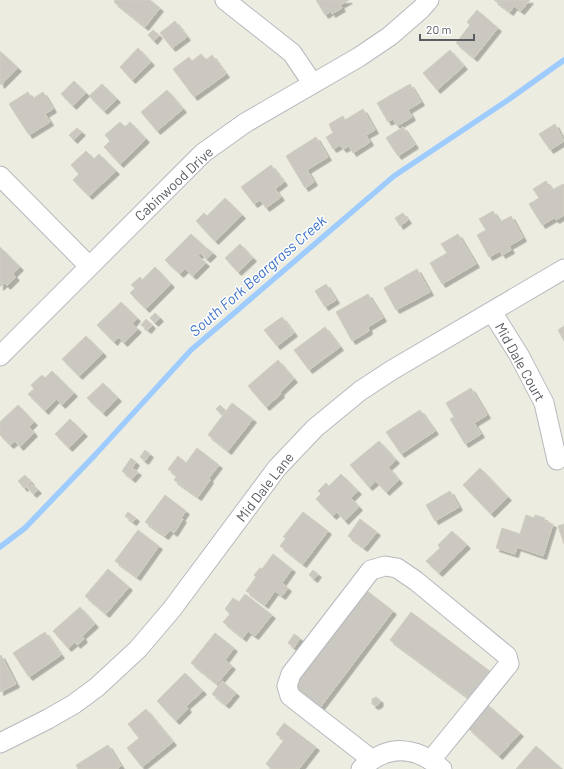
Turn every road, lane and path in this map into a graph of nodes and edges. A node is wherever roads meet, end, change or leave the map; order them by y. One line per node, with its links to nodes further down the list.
1 (226, 0): 3 (street)
2 (429, 0): 3 (street, Cabinwood Drive)
3 (313, 84): 5 (street, Cabinwood Drive)
4 (0, 176): 5 (street)
5 (89, 266): 8 (street, Cabinwood Drive)
6 (564, 269): 7 (street, Mid Dale Lane)
7 (492, 312): 9 (street, Mid Dale Court); 10 (street, Mid Dale Lane)
8 (0, 356)
9 (557, 460)
10 (0, 742)
11 (366, 764): 12 (street); 12 (street)
12 (437, 764)

